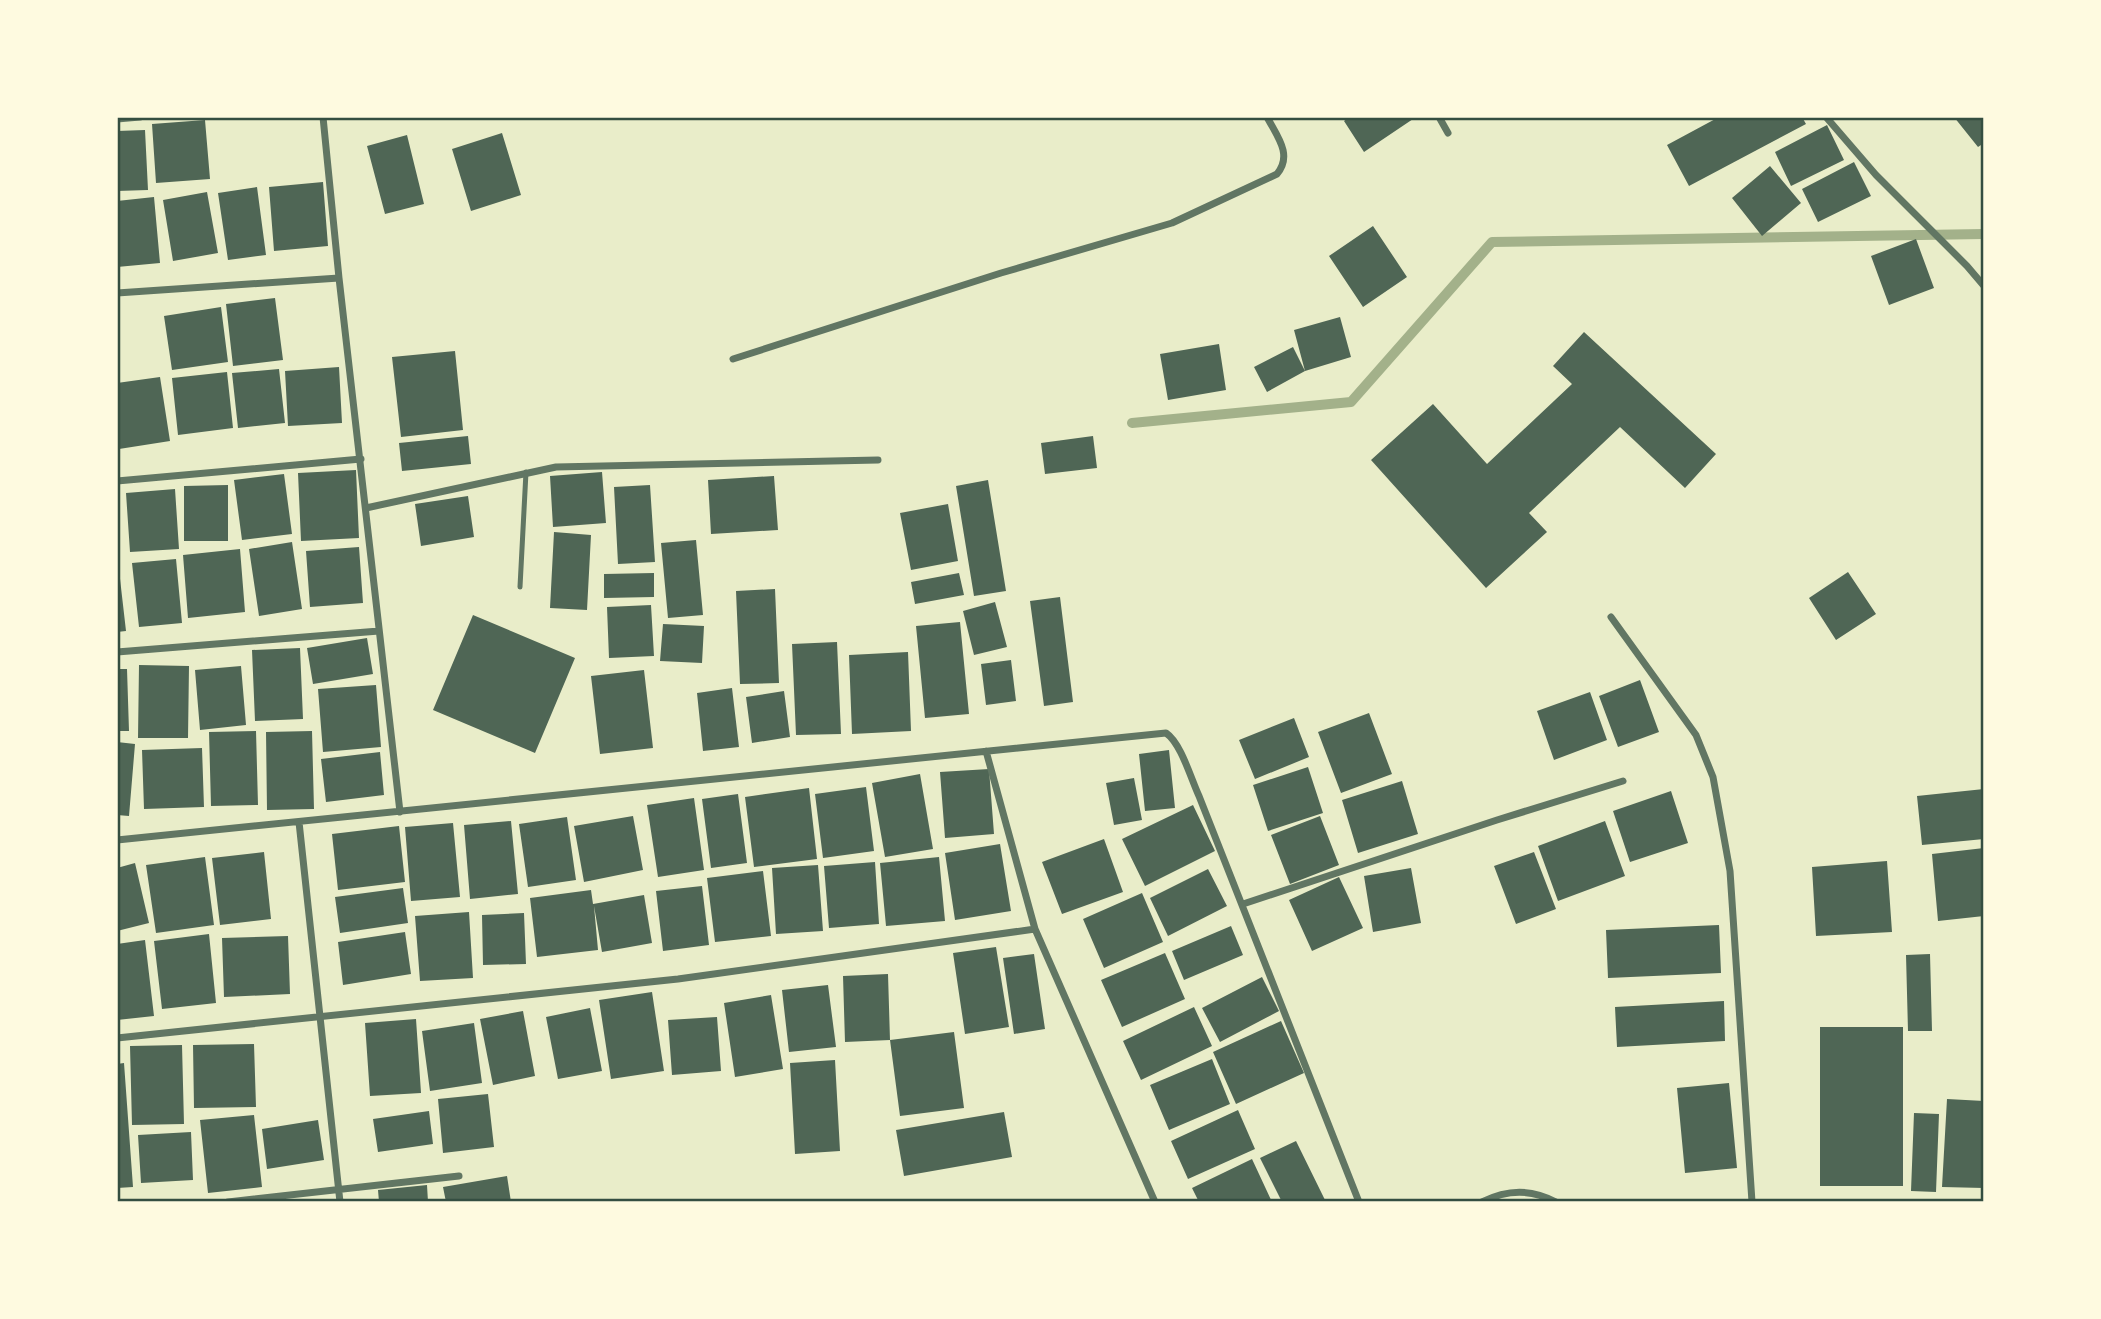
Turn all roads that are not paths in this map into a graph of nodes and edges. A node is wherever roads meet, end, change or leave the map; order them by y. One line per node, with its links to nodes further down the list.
1 (140, 117): 6 (street)
2 (323, 117): 8 (street)
3 (1267, 117): 11 (street)
4 (1439, 117): 7 (street)
5 (1826, 117): 9 (street)
6 (117, 119)
7 (1448, 132)
8 (339, 278): 10 (street); 12 (street)
9 (1984, 286)
10 (117, 293)
11 (733, 359)
12 (361, 459): 15 (street); 16 (street)
13 (878, 460): 14 (street)
14 (526, 472): 16 (street); 17 (lane)
15 (117, 481)
16 (366, 508): 19 (street)
17 (520, 587)
18 (1611, 617): 38 (street)
19 (379, 631): 20 (street); 23 (street)
20 (117, 652)
21 (986, 751): 23 (street); 26 (street); 27 (street)
22 (1623, 781): 26 (street)
23 (400, 812): 24 (street)
24 (299, 822): 25 (street); 28 (street)
25 (117, 840)
26 (1243, 904): 35 (street)
27 (1035, 929): 28 (street); 34 (street)
28 (321, 1015): 29 (street); 31 (street)
29 (117, 1038)
30 (459, 1176): 31 (street)
31 (339, 1189): 32 (street); 33 (street)
32 (228, 1202)
33 (340, 1202)
34 (1155, 1202)
35 (1359, 1202)
36 (1482, 1202): 37 (street)
37 (1556, 1202)
38 (1752, 1202)

